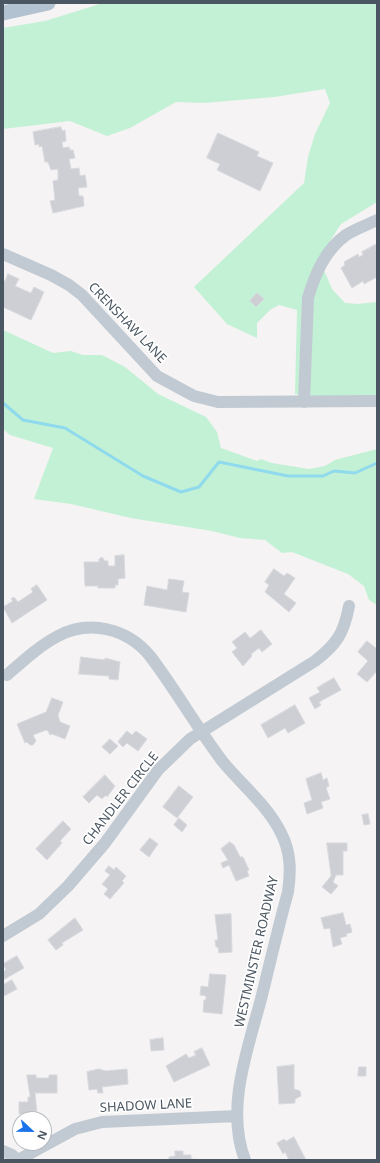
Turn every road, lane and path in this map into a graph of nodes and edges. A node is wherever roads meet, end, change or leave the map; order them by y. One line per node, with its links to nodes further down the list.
1 (48, 3): 2 (main road)
2 (3, 12)
3 (377, 220): 6 (street)
4 (3, 254): 6 (street, CRENSHAW LANE)
5 (377, 401): 6 (street, CRENSHAW LANE)
6 (304, 402)
7 (349, 606): 9 (street, CHANDLER CIRCLE)
8 (7, 675): 9 (street, WESTMINSTER ROADWAY)
9 (201, 730): 10 (street, CHANDLER CIRCLE); 11 (street, WESTMINSTER ROADWAY)
10 (3, 936)
11 (237, 1116): 13 (street, SHADOW LANE); 14 (street, WESTMINSTER ROADWAY)
12 (3, 1151): 13 (street, SHADOW LANE)
13 (18, 1160)
14 (245, 1160)

